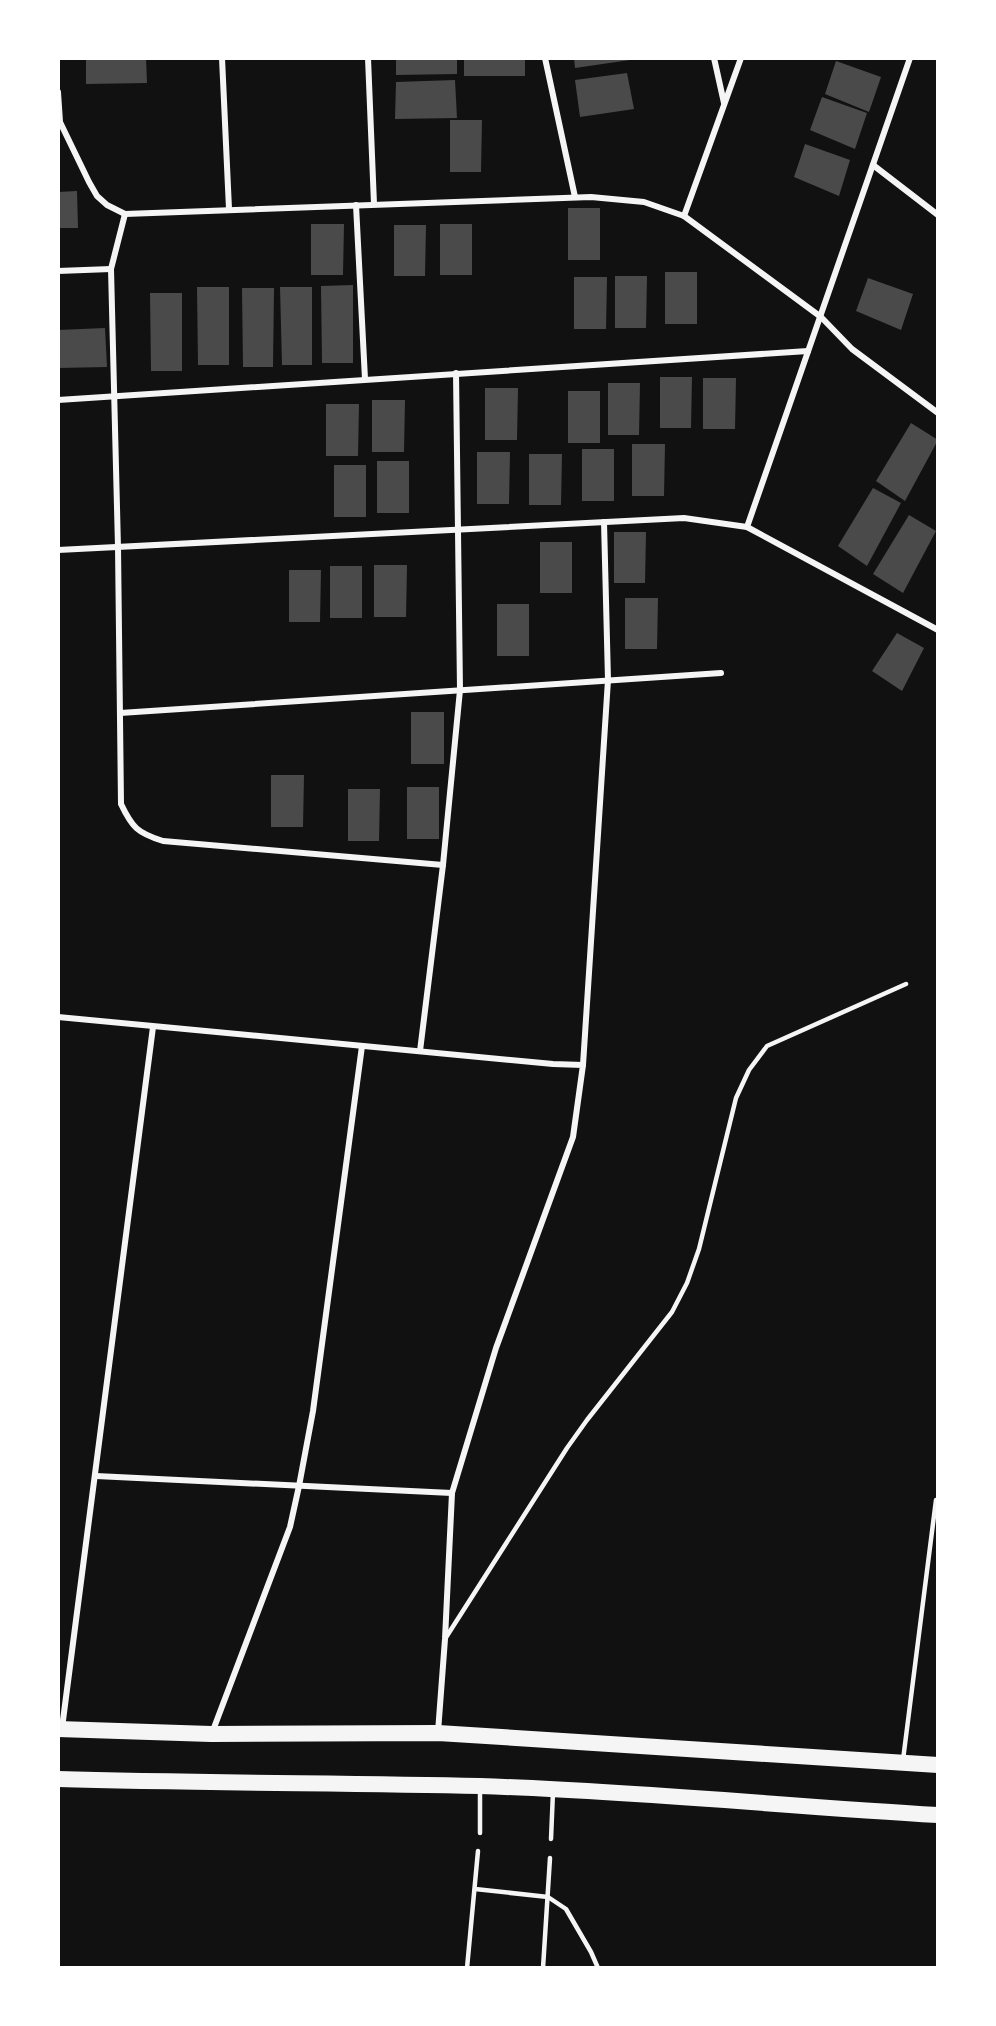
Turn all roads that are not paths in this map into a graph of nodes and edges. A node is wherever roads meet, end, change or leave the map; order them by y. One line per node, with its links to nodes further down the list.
1 (222, 58): 14 (street)
2 (368, 58): 12 (street)
3 (544, 58): 11 (street)
4 (714, 58): 8 (street)
5 (741, 58): 8 (street)
6 (910, 58): 10 (street)
7 (58, 92): 9 (street)
8 (725, 104): 17 (street)
9 (59, 122): 15 (street)
10 (873, 165): 16 (street); 20 (street)
11 (575, 197): 12 (street); 17 (street)
12 (374, 204): 13 (street)
13 (356, 205): 14 (street); 23 (street)
14 (229, 209): 15 (street)
15 (125, 214): 18 (street)
16 (938, 214)
17 (684, 216): 20 (street)
18 (111, 269): 19 (street); 24 (street)
19 (58, 271)
20 (820, 317): 21 (street); 26 (street)
21 (808, 351): 22 (street); 28 (street)
22 (456, 373): 23 (street); 29 (street)
23 (365, 379): 24 (street)
24 (114, 396): 25 (street); 30 (street)
25 (58, 400)
26 (938, 413)
27 (604, 522): 28 (street); 29 (street); 34 (street)
28 (747, 527): 32 (street)
29 (459, 529): 30 (street); 35 (street)
30 (118, 547): 31 (street); 36 (street)
31 (58, 550)
32 (938, 630)
33 (721, 673): 34 (street)
34 (608, 680): 35 (street); 43 (street)
35 (460, 690): 36 (street); 37 (street)
36 (120, 713): 37 (street)
37 (443, 865): 42 (street)
38 (906, 984): 48 (lane)
39 (58, 1017): 40 (street)
40 (153, 1027): 41 (street); 44 (street)
41 (362, 1046): 42 (street); 45 (street)
42 (420, 1051): 43 (street)
43 (583, 1065): 46 (street)
44 (96, 1476): 45 (street); 49 (street)
45 (299, 1486): 46 (street); 51 (street)
46 (452, 1493): 48 (street)
47 (936, 1500): 52 (lane)
48 (445, 1639): 50 (street)
49 (60, 1730): 51 (highway)
50 (438, 1733): 51 (highway); 52 (highway)
51 (212, 1734)
52 (902, 1763): 53 (highway)
53 (938, 1766)
54 (58, 1779): 55 (highway)
55 (480, 1786): 56 (highway); 58 (lane)
56 (553, 1790): 57 (highway); 59 (lane)
57 (938, 1815)
58 (480, 1833)
59 (550, 1839)
60 (478, 1851): 62 (lane)
61 (550, 1858): 63 (lane)
62 (475, 1889): 63 (lane); 64 (lane)
63 (548, 1896): 65 (lane); 66 (lane)
64 (467, 1968)
65 (543, 1968)
66 (598, 1968)

